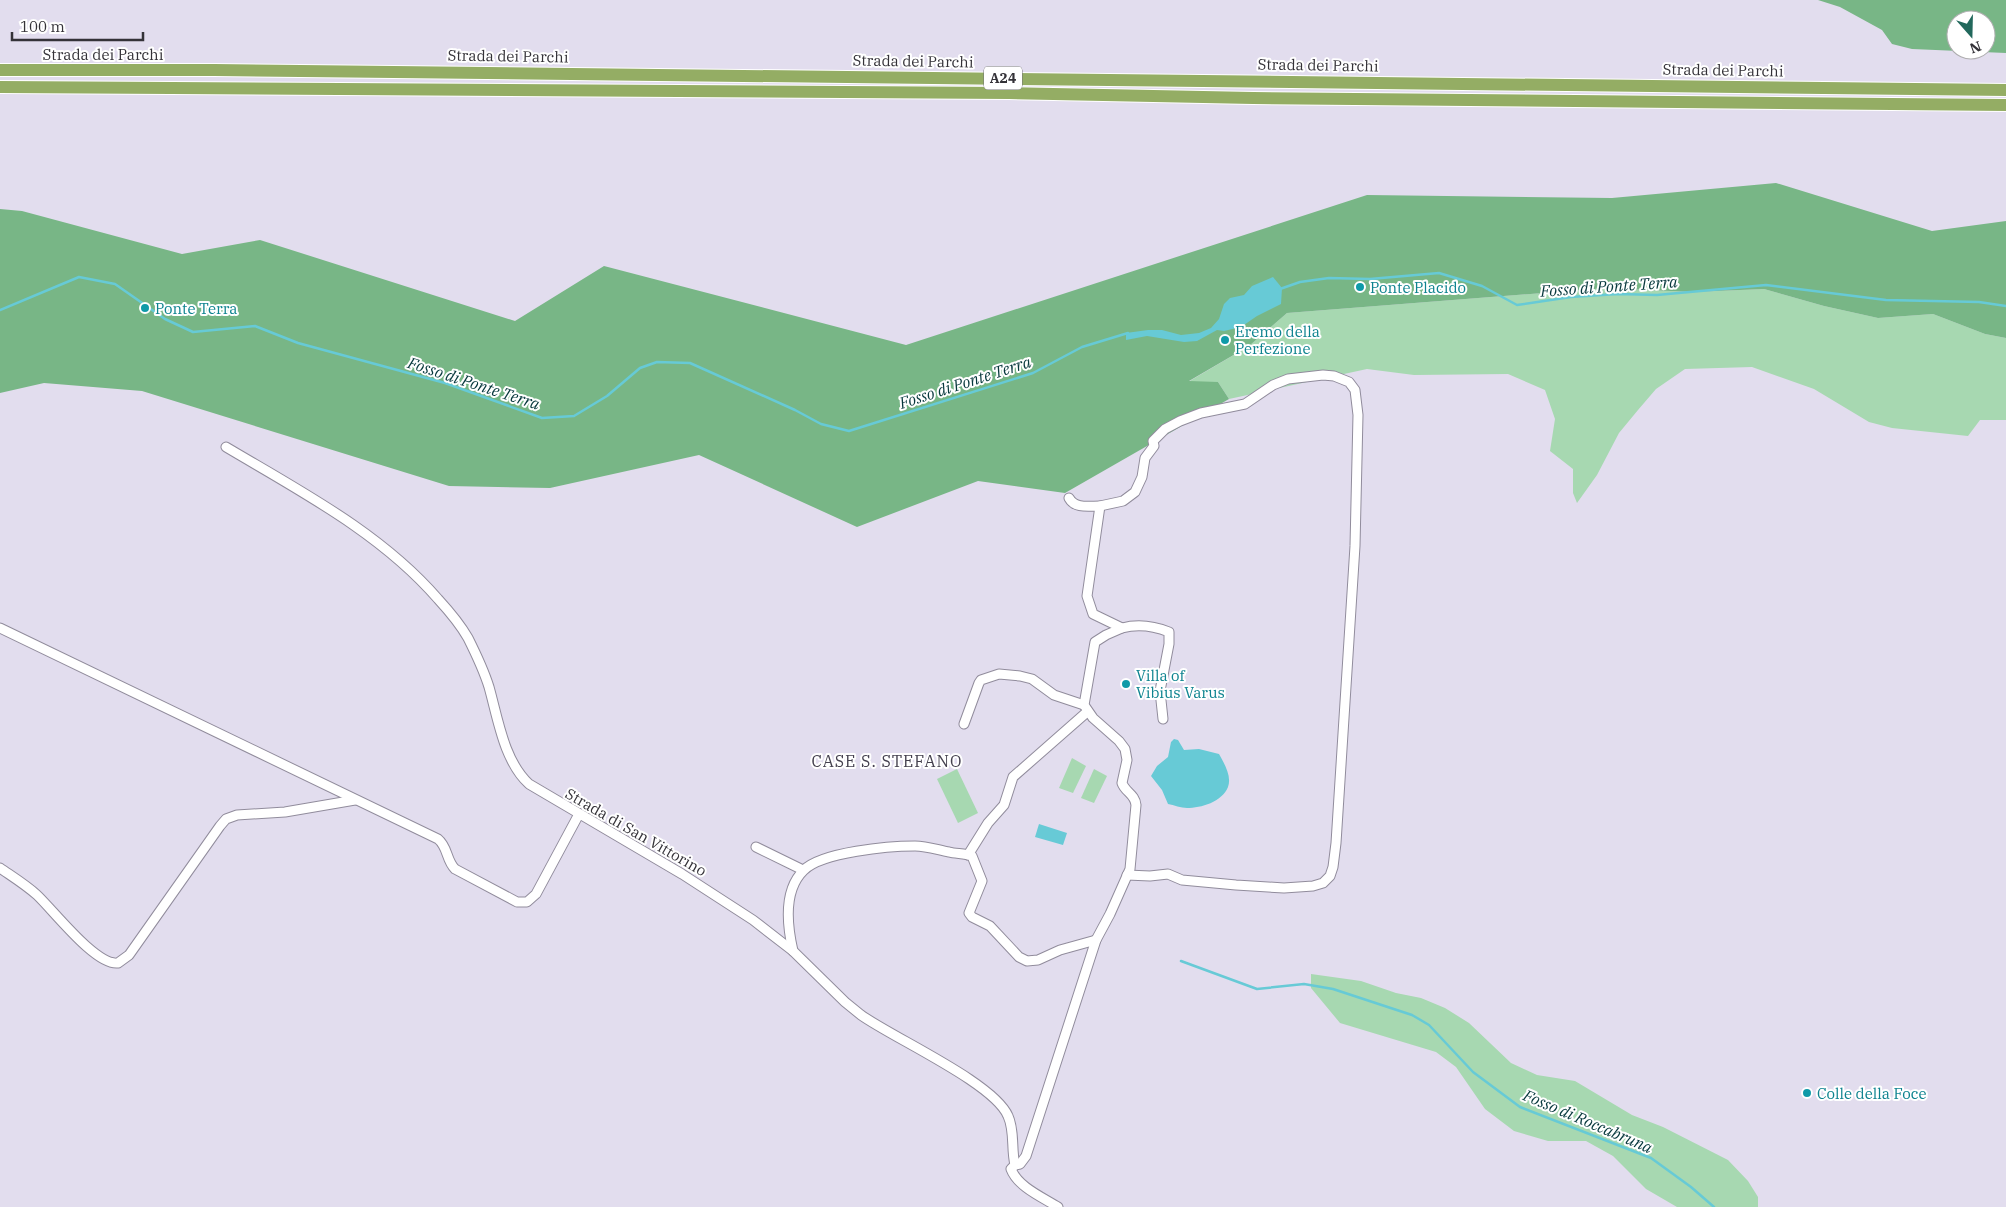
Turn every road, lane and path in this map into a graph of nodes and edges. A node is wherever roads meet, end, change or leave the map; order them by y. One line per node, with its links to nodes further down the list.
1 (0, 70): 3 (highway, Strada dei Parchi / A24)
2 (0, 87): 4 (highway, Strada dei Parchi / A24)
3 (2006, 90)
4 (2006, 105)
5 (226, 448): 14 (street, Strada di San Vittorino)
6 (1069, 498): 7 (street)
7 (1100, 506): 9 (street); 19 (street)
8 (0, 628): 13 (street)
9 (1122, 628): 10 (street); 11 (street)
10 (1085, 708): 12 (street); 16 (street); 19 (street)
11 (1163, 719)
12 (964, 724)
13 (355, 800): 14 (street); 17 (street)
14 (579, 814): 21 (street, Strada di San Vittorino)
15 (756, 848): 18 (street)
16 (968, 855): 18 (street); 20 (street)
17 (0, 868)
18 (804, 870): 21 (street)
19 (1128, 875): 20 (street)
20 (1096, 940): 22 (street)
21 (793, 951): 22 (street, Strada di San Vittorino)
22 (1015, 1165): 23 (street, Strada di San Vittorino)
23 (1058, 1207)

